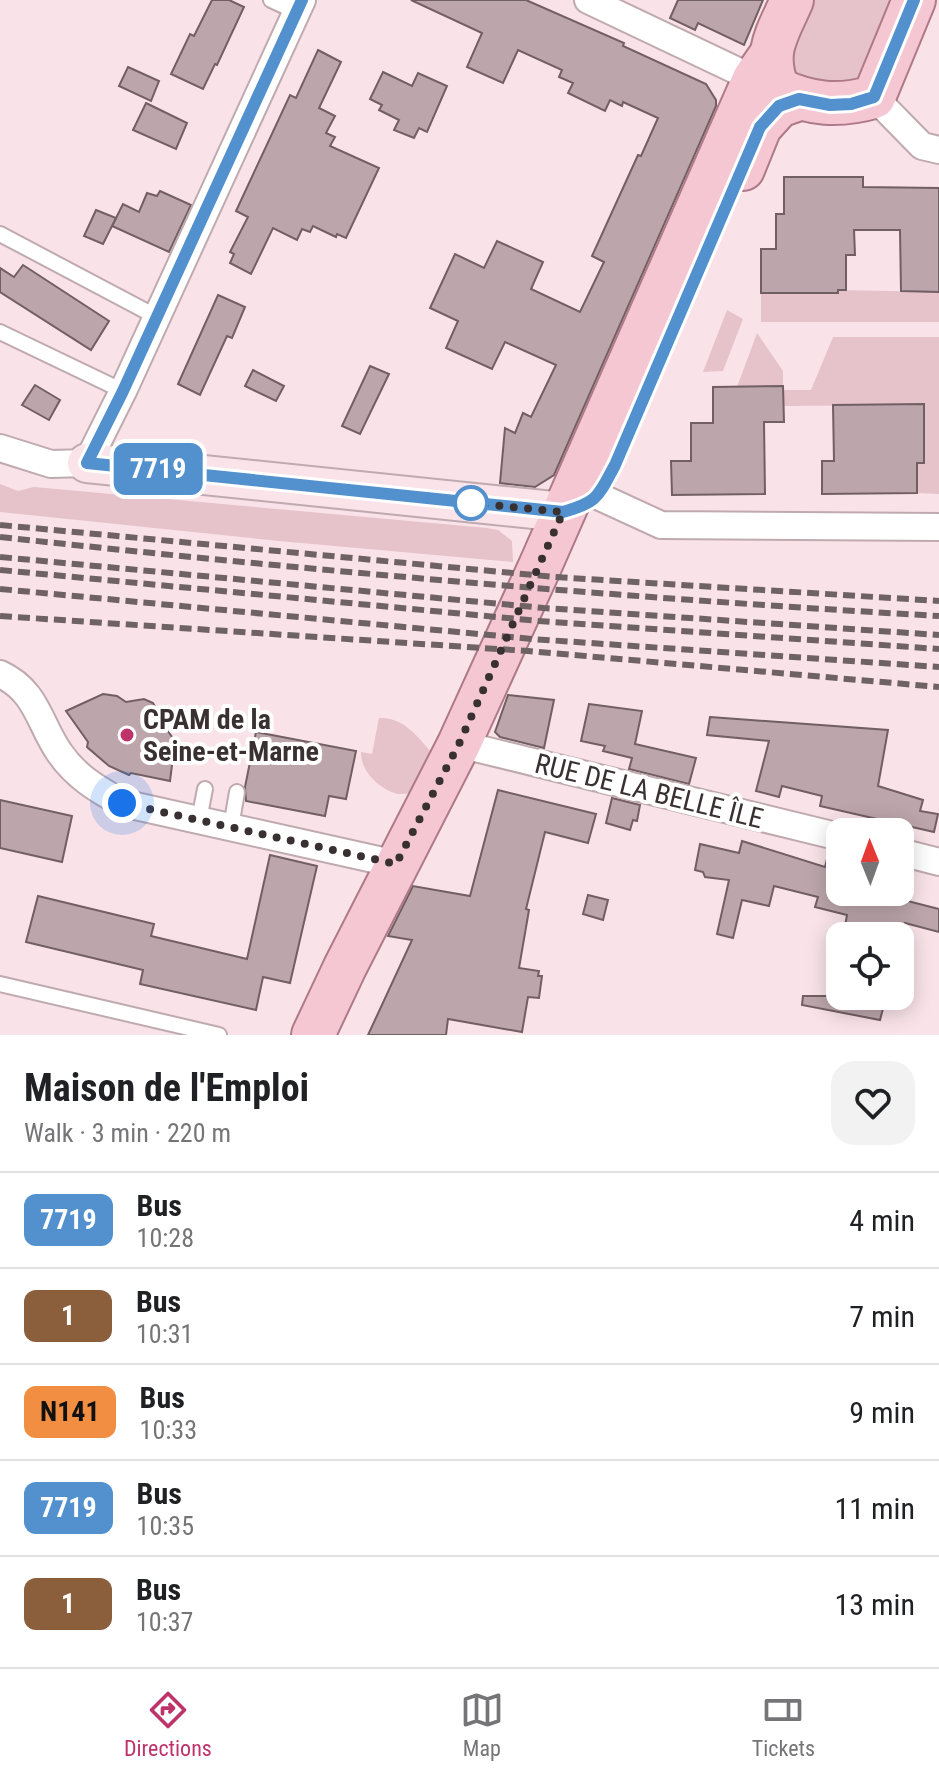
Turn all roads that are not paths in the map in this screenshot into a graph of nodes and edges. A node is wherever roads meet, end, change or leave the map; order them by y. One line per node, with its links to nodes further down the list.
1 (271, 0): 5 (lane)
2 (588, 0): 6 (street)
3 (792, 0): 6 (main road)
4 (914, 0): 7 (main road)
5 (300, 6): 10 (street)
6 (775, 81): 7 (main road); 15 (main road)
7 (874, 97): 8 (street)
8 (939, 150)
9 (0, 234): 10 (lane)
10 (157, 317): 12 (street)
11 (0, 332): 12 (lane)
12 (123, 391): 14 (street)
13 (0, 448): 14 (street)
14 (87, 463): 15 (street)
15 (581, 504): 16 (street); 18 (main road)
16 (939, 527)
17 (0, 674): 21 (street)
18 (459, 744): 23 (street, RUE DE LA BELLE ÎLE); 26 (main road)
19 (205, 789): 21 (lane)
20 (237, 792): 22 (lane)
21 (199, 820): 22 (street)
22 (231, 827): 26 (street)
23 (826, 834)
24 (914, 856): 25 (street)
25 (939, 862)
26 (396, 864): 29 (main road)
27 (0, 984): 28 (lane)
28 (219, 1035)
29 (313, 1035)

